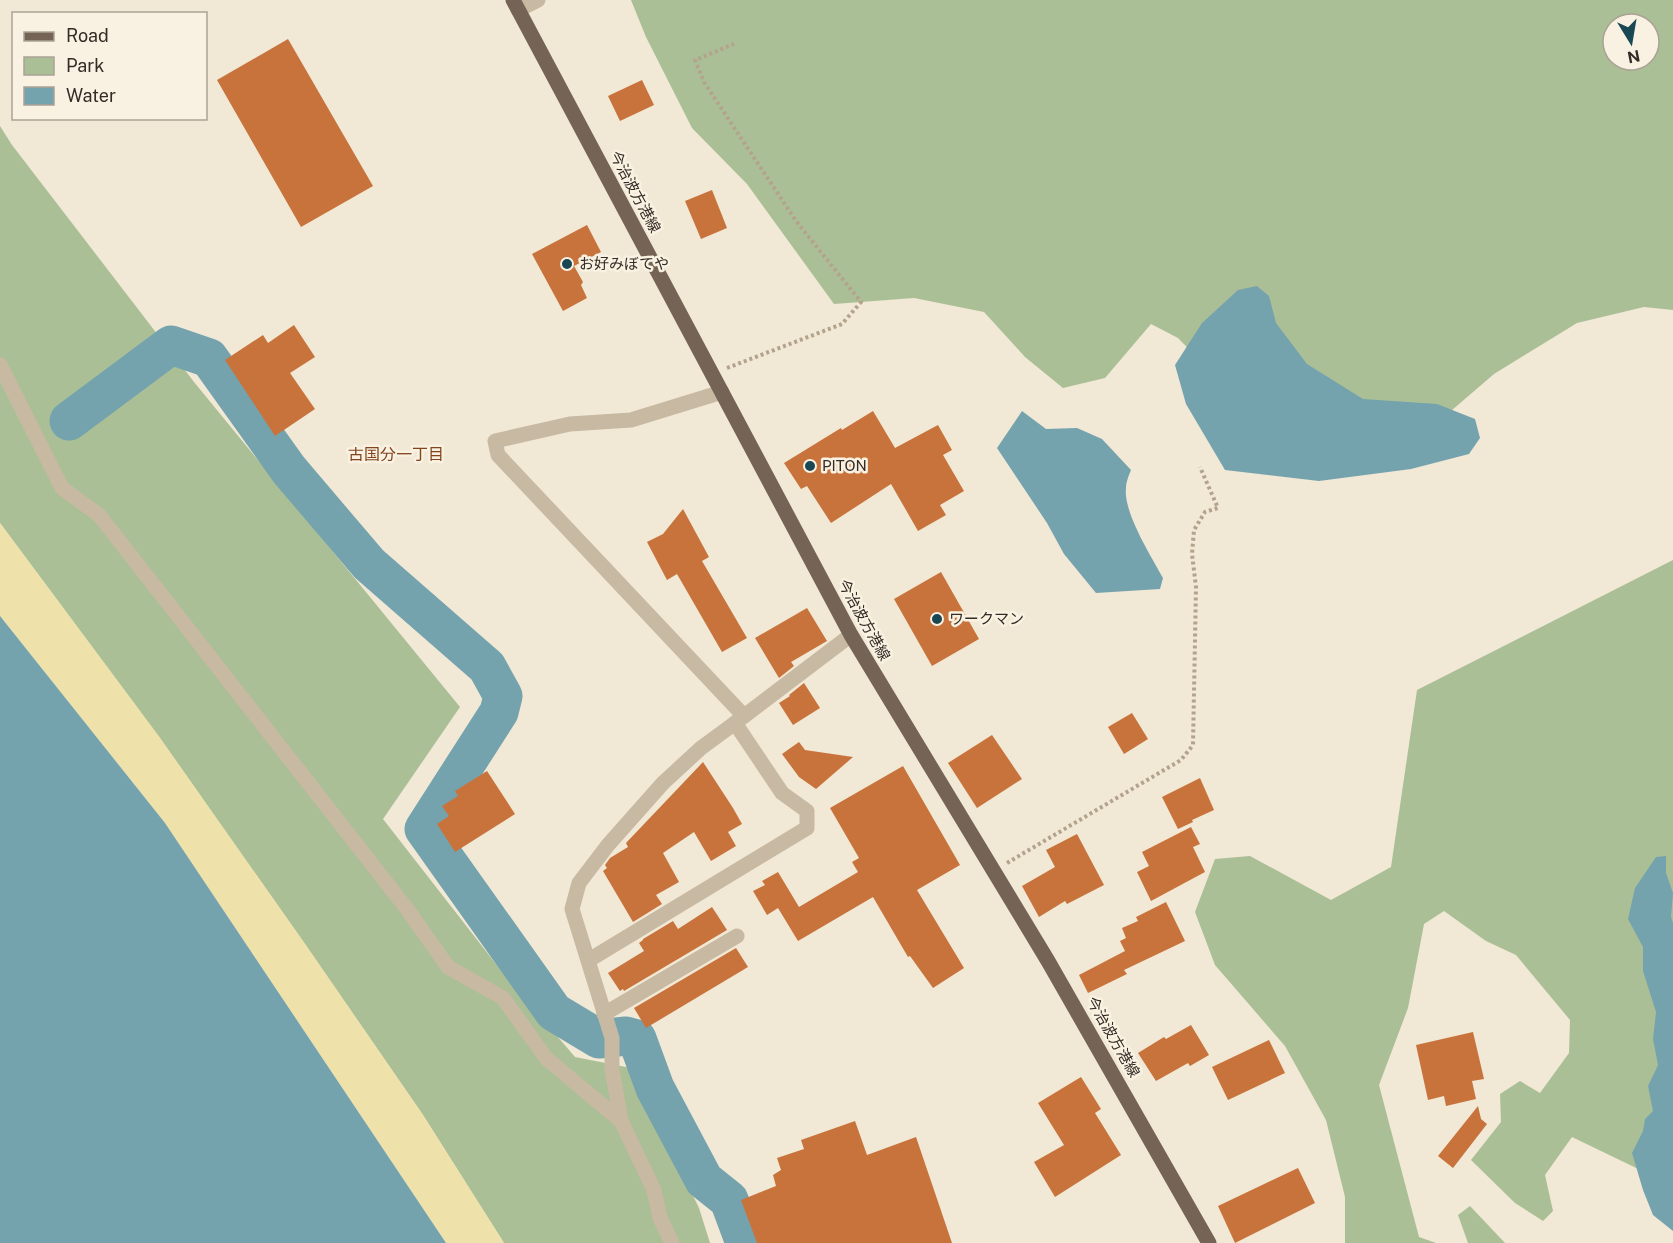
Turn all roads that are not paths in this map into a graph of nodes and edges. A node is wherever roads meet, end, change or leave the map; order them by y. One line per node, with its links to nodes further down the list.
1 (538, 0): 2 (street)
2 (516, 5): 4 (main road, 今治波方港線)
3 (0, 365): 10 (street)
4 (722, 392): 5 (main road, 今治波方港線); 6 (street)
5 (851, 635): 6 (street); 12 (main road, 今治波方港線)
6 (740, 719): 8 (street); 8 (street)
7 (737, 936): 9 (street)
8 (589, 960): 9 (street)
9 (604, 1014): 10 (street)
10 (621, 1121): 11 (street)
11 (672, 1243)
12 (1209, 1243)

